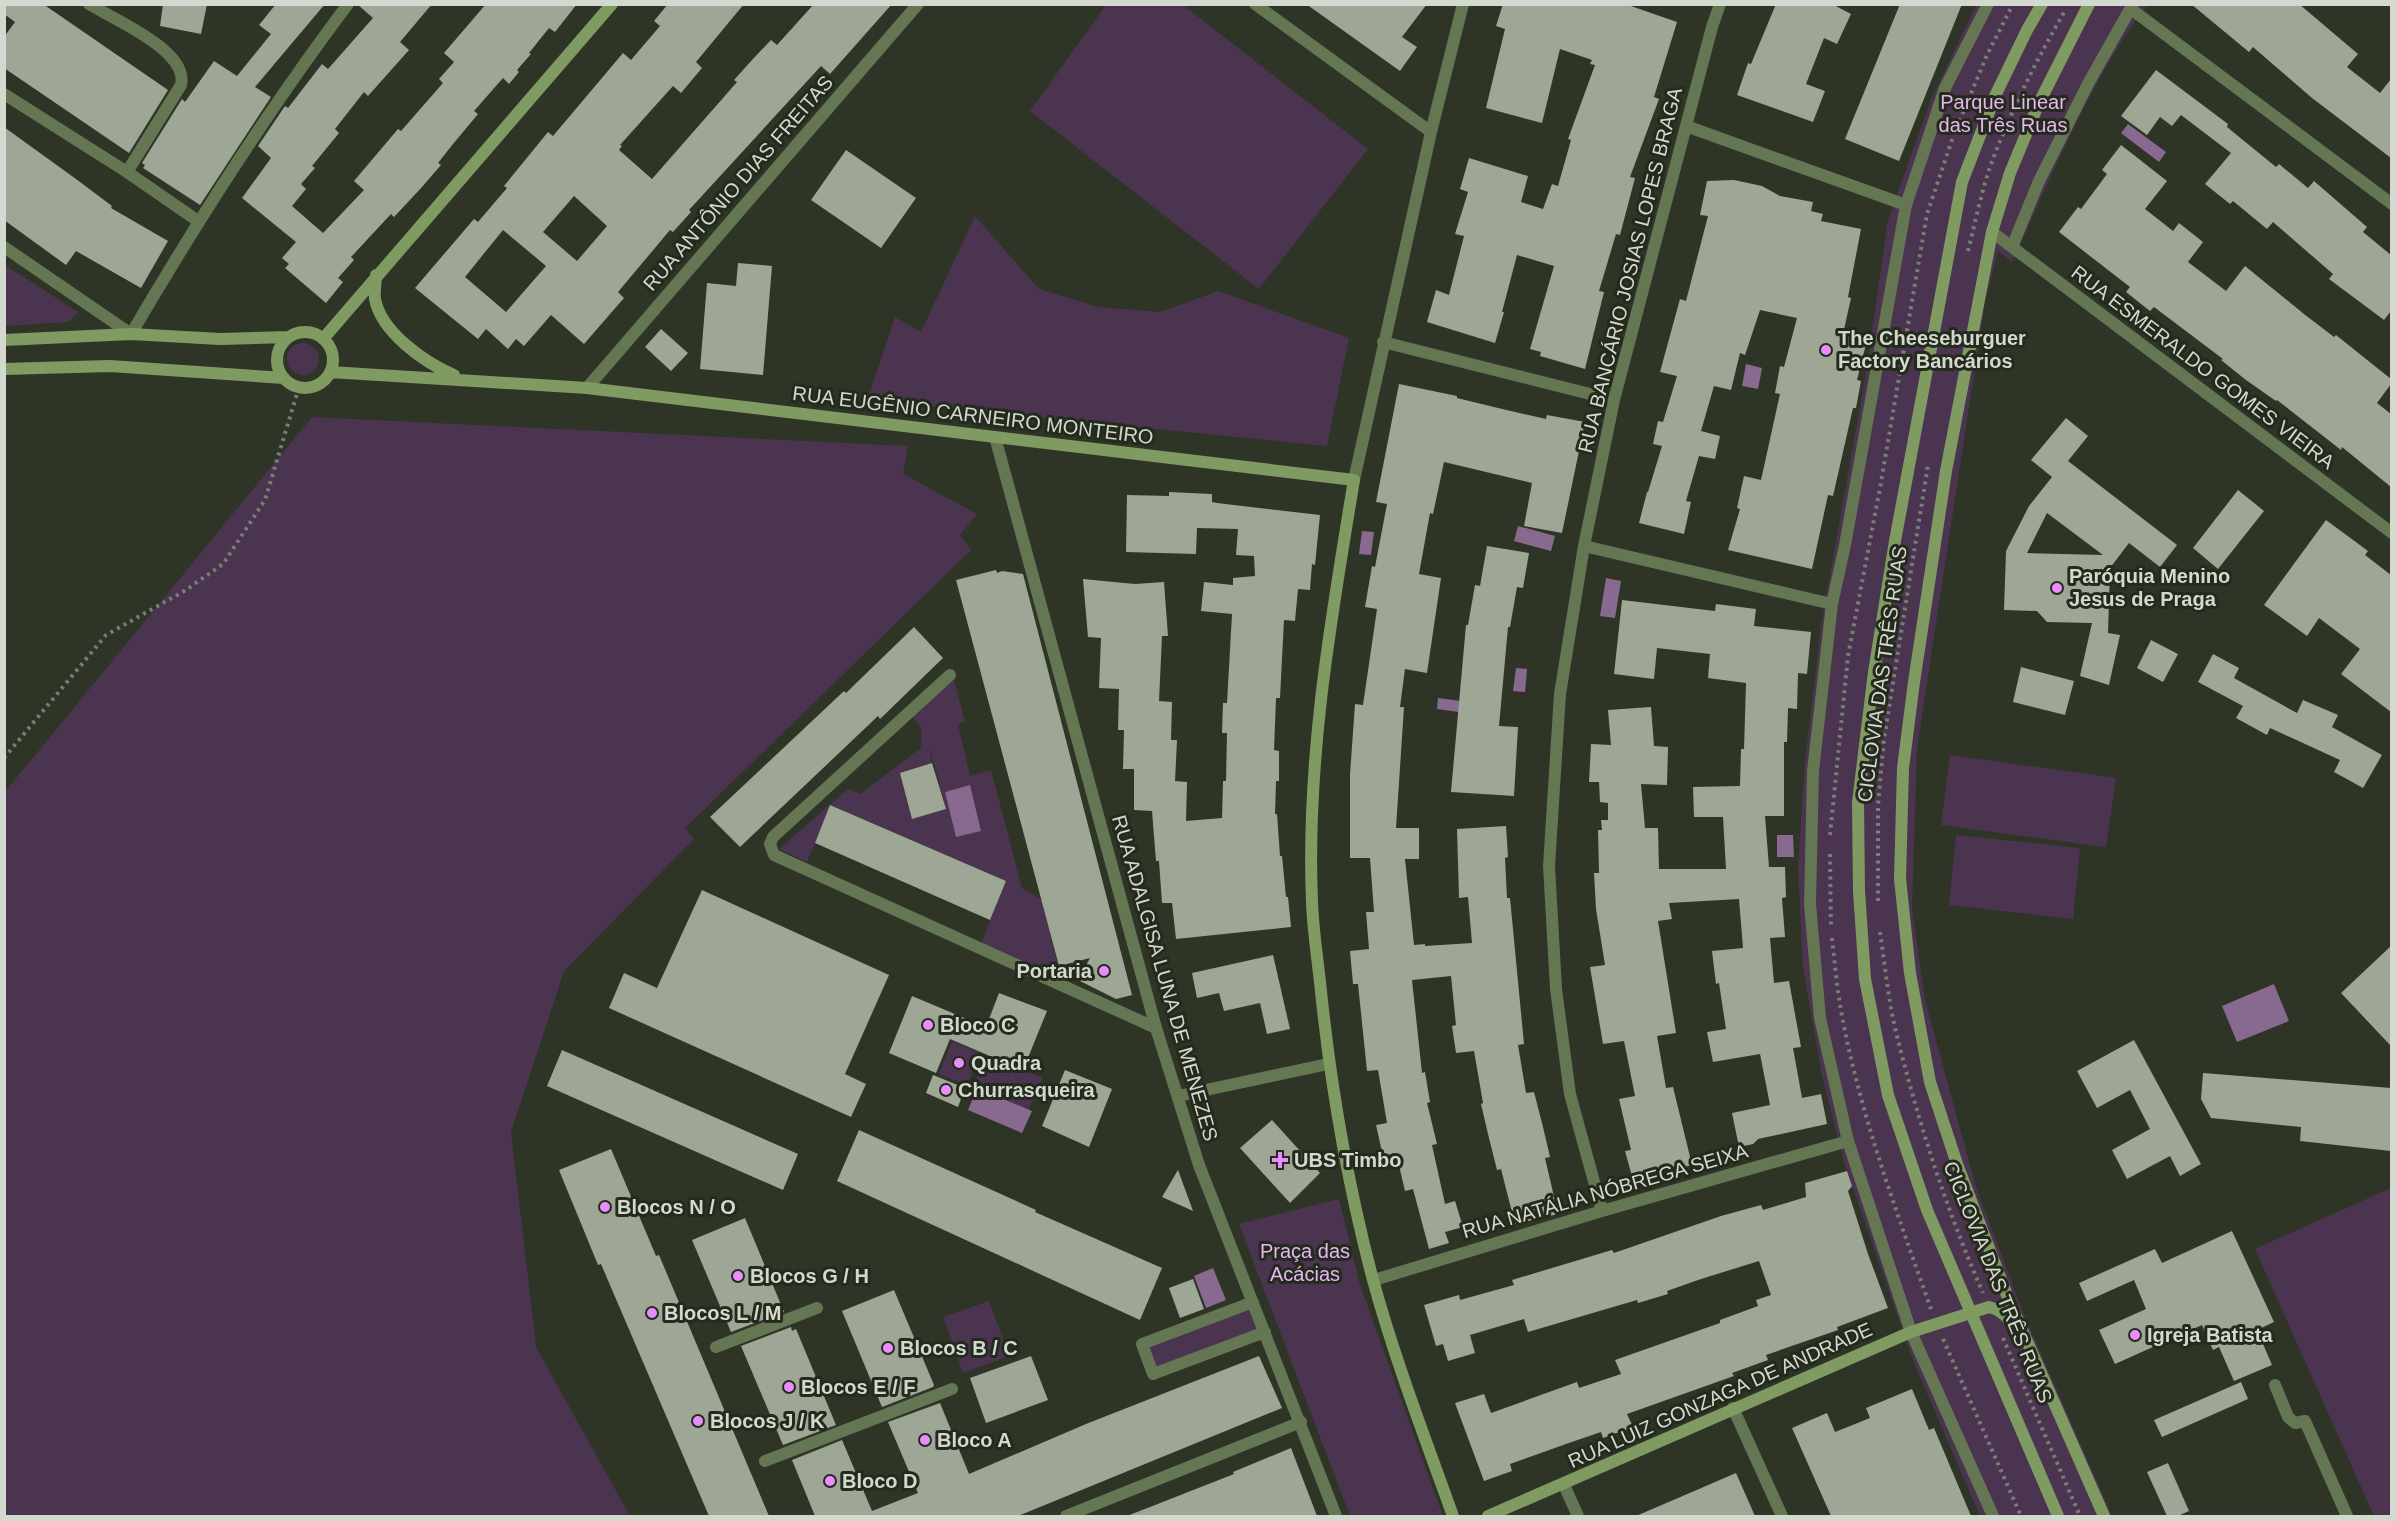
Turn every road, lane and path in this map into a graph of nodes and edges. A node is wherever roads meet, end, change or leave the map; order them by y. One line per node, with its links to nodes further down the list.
1 (89, 4): 16 (street)
2 (348, 4): 19 (street)
3 (612, 4): 24 (main road)
4 (918, 4): 35 (street, RUA ANTÔNIO DIAS FREITAS)
5 (1255, 4): 15 (street)
6 (1463, 4): 15 (street)
7 (1720, 4): 14 (street, RUA BANCÁRIO JOSIAS LOPES BRAGA)
8 (1988, 4): 18 (street)
9 (2042, 4): 56 (main road)
10 (2068, 4): 23 (path)
11 (2089, 4): 20 (main road)
12 (2132, 7): 17 (street); 21 (street)
13 (4, 94): 16 (street)
14 (1686, 126): 18 (street); 36 (street, RUA BANCÁRIO JOSIAS LOPES BRAGA)
15 (1431, 132): 29 (street)
16 (127, 172): 19 (street)
17 (2391, 204)
18 (1906, 205): 42 (street)
19 (198, 221): 25 (street)
20 (1992, 232): 21 (street, RUA ESMERALDO GOMES VIEIRA); 59 (main road)
21 (2012, 247): 40 (street, RUA ESMERALDO GOMES VIEIRA)
22 (4, 248): 25 (street)
23 (1965, 262)
24 (376, 275): 27 (main road); 33 (main road)
25 (131, 334): 26 (main road); 28 (main road)
26 (289, 338): 27 (main road); 32 (main road)
27 (323, 339): 31 (main road)
28 (4, 340)
29 (1383, 342): 36 (street); 39 (street)
30 (4, 369): 32 (main road)
31 (330, 372): 33 (main road, RUA EUGÊNIO CARNEIRO MONTEIRO); 34 (main road)
32 (284, 378): 34 (main road)
33 (464, 379): 35 (main road, RUA EUGÊNIO CARNEIRO MONTEIRO)
34 (299, 387): 44 (path)
35 (587, 388): 37 (main road, RUA EUGÊNIO CARNEIRO MONTEIRO)
36 (1614, 400): 41 (street, RUA BANCÁRIO JOSIAS LOPES BRAGA)
37 (995, 438): 39 (main road, RUA EUGÊNIO CARNEIRO MONTEIRO); 47 (street, RUA ADALGISA LUNA DE MENEZES)
38 (1929, 461): 45 (path, CICLOVIA DAS TRÊS RUAS)
39 (1354, 480): 48 (main road)
40 (2391, 533)
41 (1584, 546): 42 (street); 51 (street, RUA BANCÁRIO JOSIAS LOPES BRAGA)
42 (1832, 604): 50 (street)
43 (950, 675): 47 (street)
44 (4, 758)
45 (1878, 906)
46 (1880, 929): 54 (path, CICLOVIA DAS TRÊS RUAS)
47 (1156, 1028): 49 (street, RUA ADALGISA LUNA DE MENEZES)
48 (1328, 1064): 49 (street); 52 (main road)
49 (1178, 1096): 53 (street, RUA ADALGISA LUNA DE MENEZES)
50 (1848, 1141): 51 (street, RUA NATÁLIA NÓBREGA SEIXA); 58 (street)
51 (1602, 1211): 52 (street, RUA NATÁLIA NÓBREGA SEIXA)
52 (1374, 1280): 69 (main road)
53 (1253, 1302): 57 (street, RUA ADALGISA LUNA DE MENEZES); 57 (street)
54 (1989, 1307): 56 (main road, RUA LUIZ GONZAGA DE ANDRADE); 59 (main road); 75 (path, CICLOVIA DAS TRÊS RUAS)
55 (818, 1308): 60 (street)
56 (1969, 1312): 58 (main road, RUA LUIZ GONZAGA DE ANDRADE); 74 (main road)
57 (1265, 1332): 64 (street, RUA ADALGISA LUNA DE MENEZES)
58 (1911, 1332): 63 (main road, RUA LUIZ GONZAGA DE ANDRADE); 73 (street)
59 (2025, 1339): 76 (main road)
60 (716, 1347)
61 (2275, 1385): 77 (street)
62 (952, 1389): 65 (street)
63 (1733, 1408): 66 (main road, RUA LUIZ GONZAGA DE ANDRADE); 72 (street)
64 (1301, 1422): 67 (street); 68 (street, RUA ADALGISA LUNA DE MENEZES)
65 (765, 1461)
66 (1564, 1485): 70 (main road, RUA LUIZ GONZAGA DE ANDRADE); 71 (street)
67 (1066, 1516)
68 (1336, 1516)
69 (1453, 1516)
70 (1488, 1516)
71 (1578, 1516)
72 (1782, 1516)
73 (1993, 1516)
74 (2058, 1516)
75 (2080, 1516)
76 (2104, 1516)
77 (2347, 1516)

